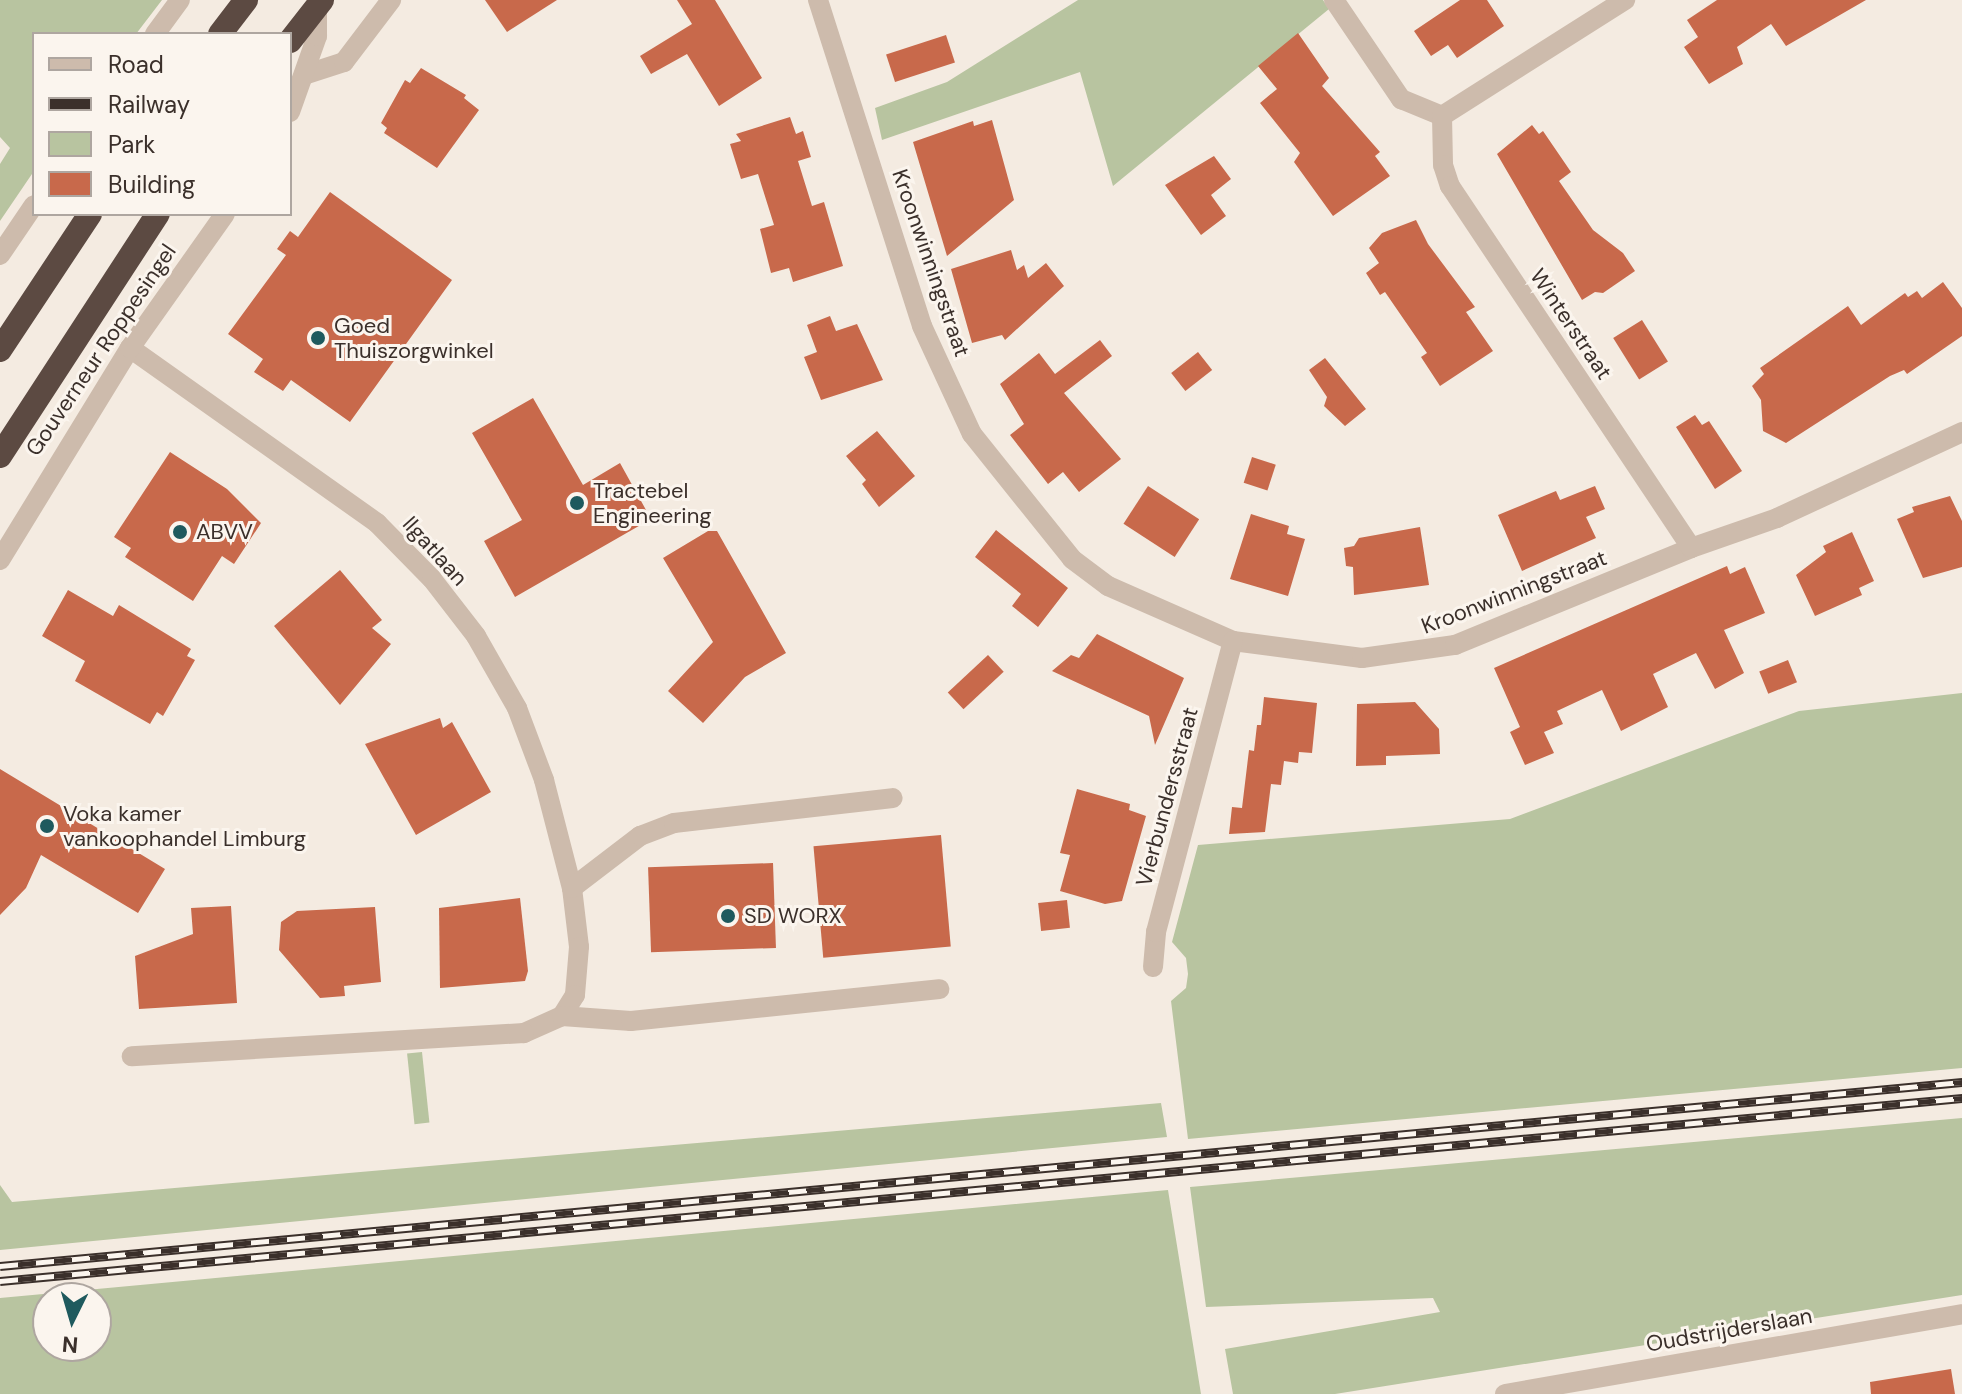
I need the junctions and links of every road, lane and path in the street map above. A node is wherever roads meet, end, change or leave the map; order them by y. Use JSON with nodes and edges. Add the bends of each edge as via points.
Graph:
{"nodes":[{"id":1,"x":180,"y":0,"type":"edge"},
{"id":2,"x":246,"y":0,"type":"edge"},
{"id":3,"x":391,"y":0,"type":"edge"},
{"id":4,"x":818,"y":0,"type":"edge"},
{"id":5,"x":1334,"y":0,"type":"edge"},
{"id":6,"x":1625,"y":0,"type":"edge"},
{"id":7,"x":320,"y":4,"type":"edge"},
{"id":8,"x":156,"y":32,"type":"edge"},
{"id":9,"x":222,"y":32,"type":"edge"},
{"id":10,"x":292,"y":39,"type":"edge"},
{"id":11,"x":307,"y":74,"type":"junction"},
{"id":12,"x":292,"y":108,"type":"edge"},
{"id":13,"x":1442,"y":116,"type":"junction"},
{"id":14,"x":32,"y":208,"type":"edge"},
{"id":15,"x":89,"y":216,"type":"edge"},
{"id":16,"x":157,"y":216,"type":"edge"},
{"id":17,"x":224,"y":216,"type":"edge"},
{"id":18,"x":0,"y":255,"type":"edge"},
{"id":19,"x":130,"y":348,"type":"junction"},
{"id":20,"x":0,"y":350,"type":"edge"},
{"id":21,"x":1962,"y":432,"type":"edge"},
{"id":22,"x":0,"y":456,"type":"edge"},
{"id":23,"x":1691,"y":548,"type":"junction"},
{"id":24,"x":0,"y":560,"type":"edge"},
{"id":25,"x":1233,"y":641,"type":"junction"},
{"id":26,"x":893,"y":798,"type":"dead end"},
{"id":27,"x":572,"y":888,"type":"junction"},
{"id":28,"x":1153,"y":967,"type":"dead end"},
{"id":29,"x":939,"y":989,"type":"dead end"},
{"id":30,"x":562,"y":1016,"type":"junction"},
{"id":31,"x":132,"y":1056,"type":"dead end"},
{"id":32,"x":1962,"y":1314,"type":"edge"},
{"id":33,"x":1505,"y":1394,"type":"edge"}],
"edges":[{"from":1,"to":8,"type":"street"},
{"from":2,"to":9,"type":"highway"},
{"from":3,"to":11,"type":"street","via":[[344,62]]},
{"from":4,"to":25,"type":"street","name":"Kroonwinningstraat","via":[[922,326],[972,434],[1072,559],[1108,586]]},
{"from":5,"to":13,"type":"street","via":[[1401,99]]},
{"from":6,"to":13,"type":"street"},
{"from":7,"to":10,"type":"highway"},
{"from":7,"to":11,"type":"street"},
{"from":11,"to":12,"type":"street"},
{"from":13,"to":23,"type":"street","name":"Winterstraat","via":[[1443,165],[1450,186]]},
{"from":14,"to":18,"type":"street"},
{"from":15,"to":20,"type":"highway"},
{"from":16,"to":22,"type":"highway","name":"Gouverneur Roppesingel"},
{"from":17,"to":19,"type":"street","name":"Gouverneur Roppesingel"},
{"from":19,"to":24,"type":"street","name":"Gouverneur Roppesingel"},
{"from":19,"to":27,"type":"street","name":"Ilgatlaan","via":[[377,523],[432,579],[476,636],[517,708],[544,780]]},
{"from":21,"to":23,"type":"street","name":"Kroonwinningstraat","via":[[1777,518]]},
{"from":23,"to":25,"type":"street","name":"Kroonwinningstraat","via":[[1455,645],[1415,654],[1316,655]]},
{"from":25,"to":28,"type":"street","name":"Vierbundersstraat","via":[[1156,932]]},
{"from":26,"to":27,"type":"street","via":[[674,823],[640,836]]},
{"from":27,"to":30,"type":"street","name":"Ilgatlaan","via":[[579,947],[575,995]]},
{"from":29,"to":30,"type":"street","via":[[631,1021]]},
{"from":30,"to":31,"type":"street","via":[[524,1033]]},
{"from":32,"to":33,"type":"street","name":"Oudstrijderslaan"}]}
